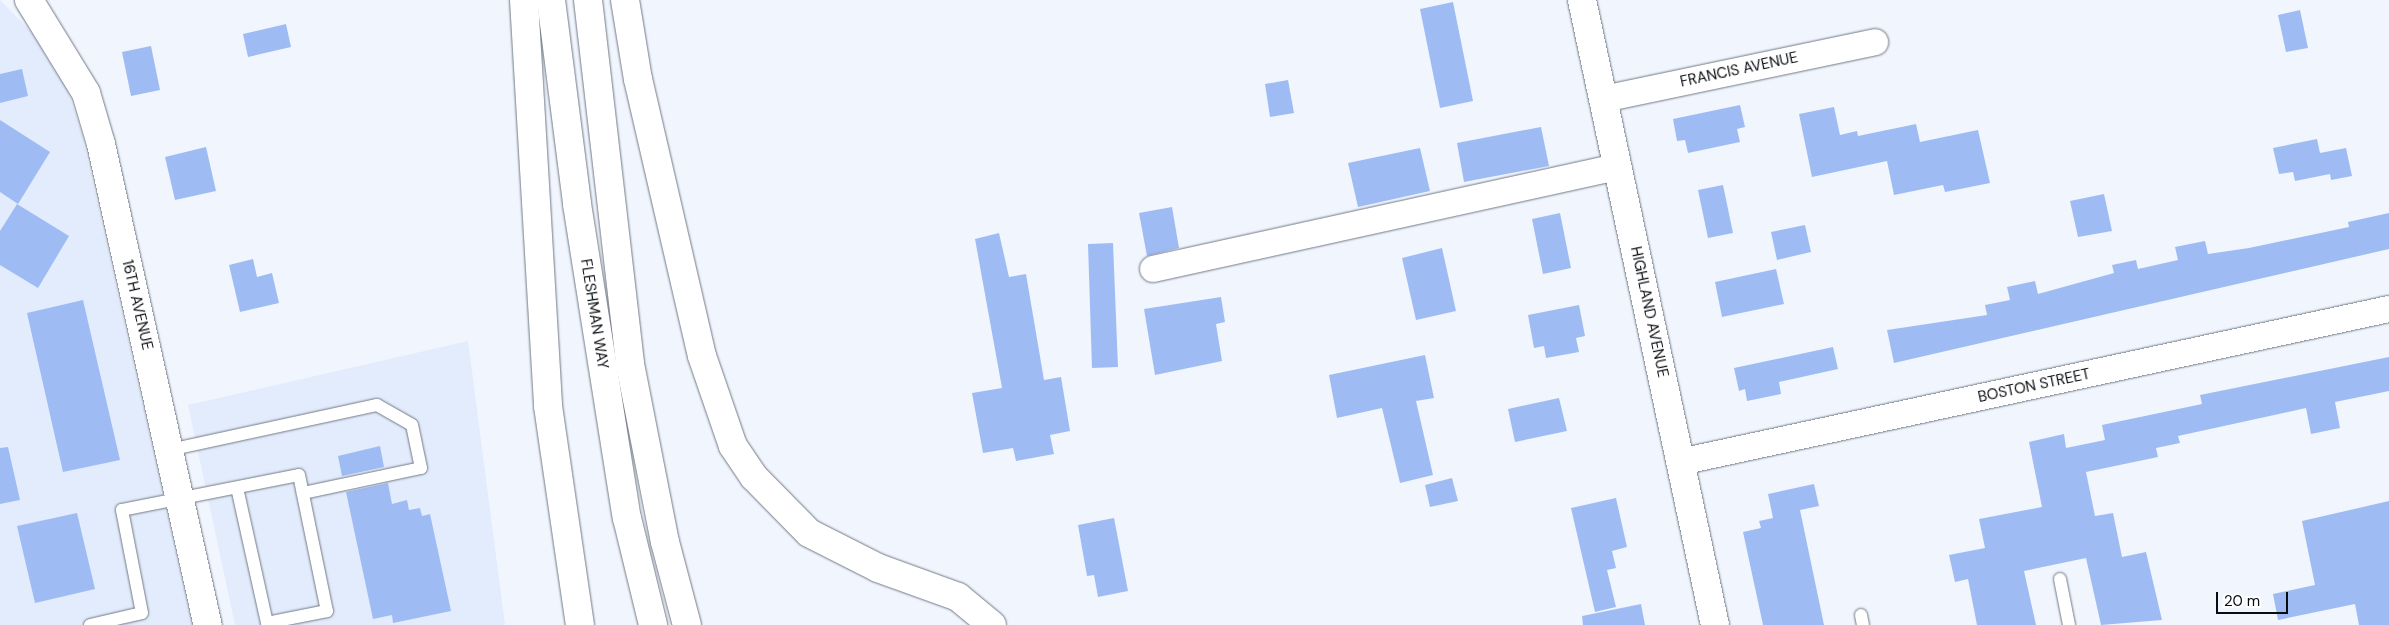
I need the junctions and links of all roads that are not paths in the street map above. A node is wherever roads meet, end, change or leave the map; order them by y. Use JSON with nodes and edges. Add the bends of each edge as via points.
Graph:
{"nodes":[{"id":1,"x":29,"y":0,"type":"edge"},
{"id":2,"x":524,"y":0,"type":"edge"},
{"id":3,"x":551,"y":0,"type":"edge"},
{"id":4,"x":588,"y":0,"type":"edge"},
{"id":5,"x":625,"y":0,"type":"edge"},
{"id":6,"x":1582,"y":0,"type":"edge"},
{"id":7,"x":1875,"y":42,"type":"dead end"},
{"id":8,"x":1603,"y":99,"type":"junction"},
{"id":9,"x":1618,"y":167,"type":"junction"},
{"id":10,"x":1153,"y":268,"type":"dead end"},
{"id":11,"x":2389,"y":310,"type":"edge"},
{"id":12,"x":169,"y":450,"type":"junction"},
{"id":13,"x":1680,"y":462,"type":"junction"},
{"id":14,"x":237,"y":488,"type":"junction"},
{"id":15,"x":303,"y":493,"type":"junction"},
{"id":16,"x":181,"y":501,"type":"junction"},
{"id":17,"x":570,"y":554,"type":"junction"},
{"id":18,"x":2060,"y":580,"type":"dead end"},
{"id":19,"x":289,"y":622,"type":"edge"},
{"id":20,"x":90,"y":625,"type":"edge"},
{"id":21,"x":208,"y":625,"type":"edge"},
{"id":22,"x":572,"y":625,"type":"edge"},
{"id":23,"x":580,"y":625,"type":"edge"},
{"id":24,"x":653,"y":625,"type":"edge"},
{"id":25,"x":687,"y":625,"type":"edge"},
{"id":26,"x":992,"y":625,"type":"edge"},
{"id":27,"x":1715,"y":625,"type":"edge"},
{"id":28,"x":2069,"y":625,"type":"edge"}],
"edges":[{"from":1,"to":12,"type":"main road","name":"16TH AVENUE","via":[[86,93]]},
{"from":2,"to":17,"type":"main road","via":[[548,406]]},
{"from":3,"to":24,"type":"main road","name":"FLESHMAN WAY","via":[[577,204],[621,481]]},
{"from":4,"to":25,"type":"main road","name":"FLESHMAN WAY","via":[[630,364],[665,542]]},
{"from":5,"to":26,"type":"main road","via":[[638,80],[702,356],[733,446],[754,477],[809,533],[878,568],[958,597]]},
{"from":6,"to":8,"type":"main road","name":"HIGHLAND AVENUE"},
{"from":7,"to":8,"type":"street","name":"FRANCIS AVENUE"},
{"from":8,"to":9,"type":"main road","name":"HIGHLAND AVENUE"},
{"from":9,"to":10,"type":"street"},
{"from":9,"to":13,"type":"main road","name":"HIGHLAND AVENUE"},
{"from":11,"to":13,"type":"street","name":"BOSTON STREET"},
{"from":12,"to":15,"type":"lane","via":[[377,405],[412,426],[421,468]]},
{"from":12,"to":16,"type":"main road","name":"16TH AVENUE"},
{"from":13,"to":27,"type":"main road","name":"HIGHLAND AVENUE"},
{"from":14,"to":15,"type":"lane","via":[[299,475]]},
{"from":14,"to":16,"type":"lane"},
{"from":14,"to":19,"type":"lane","via":[[267,623]]},
{"from":15,"to":19,"type":"lane","via":[[327,611]]},
{"from":16,"to":20,"type":"lane","via":[[122,510],[142,614]]},
{"from":16,"to":21,"type":"main road","name":"16TH AVENUE"},
{"from":17,"to":22,"type":"main road"},
{"from":17,"to":23,"type":"main road"},
{"from":18,"to":28,"type":"lane"}]}
